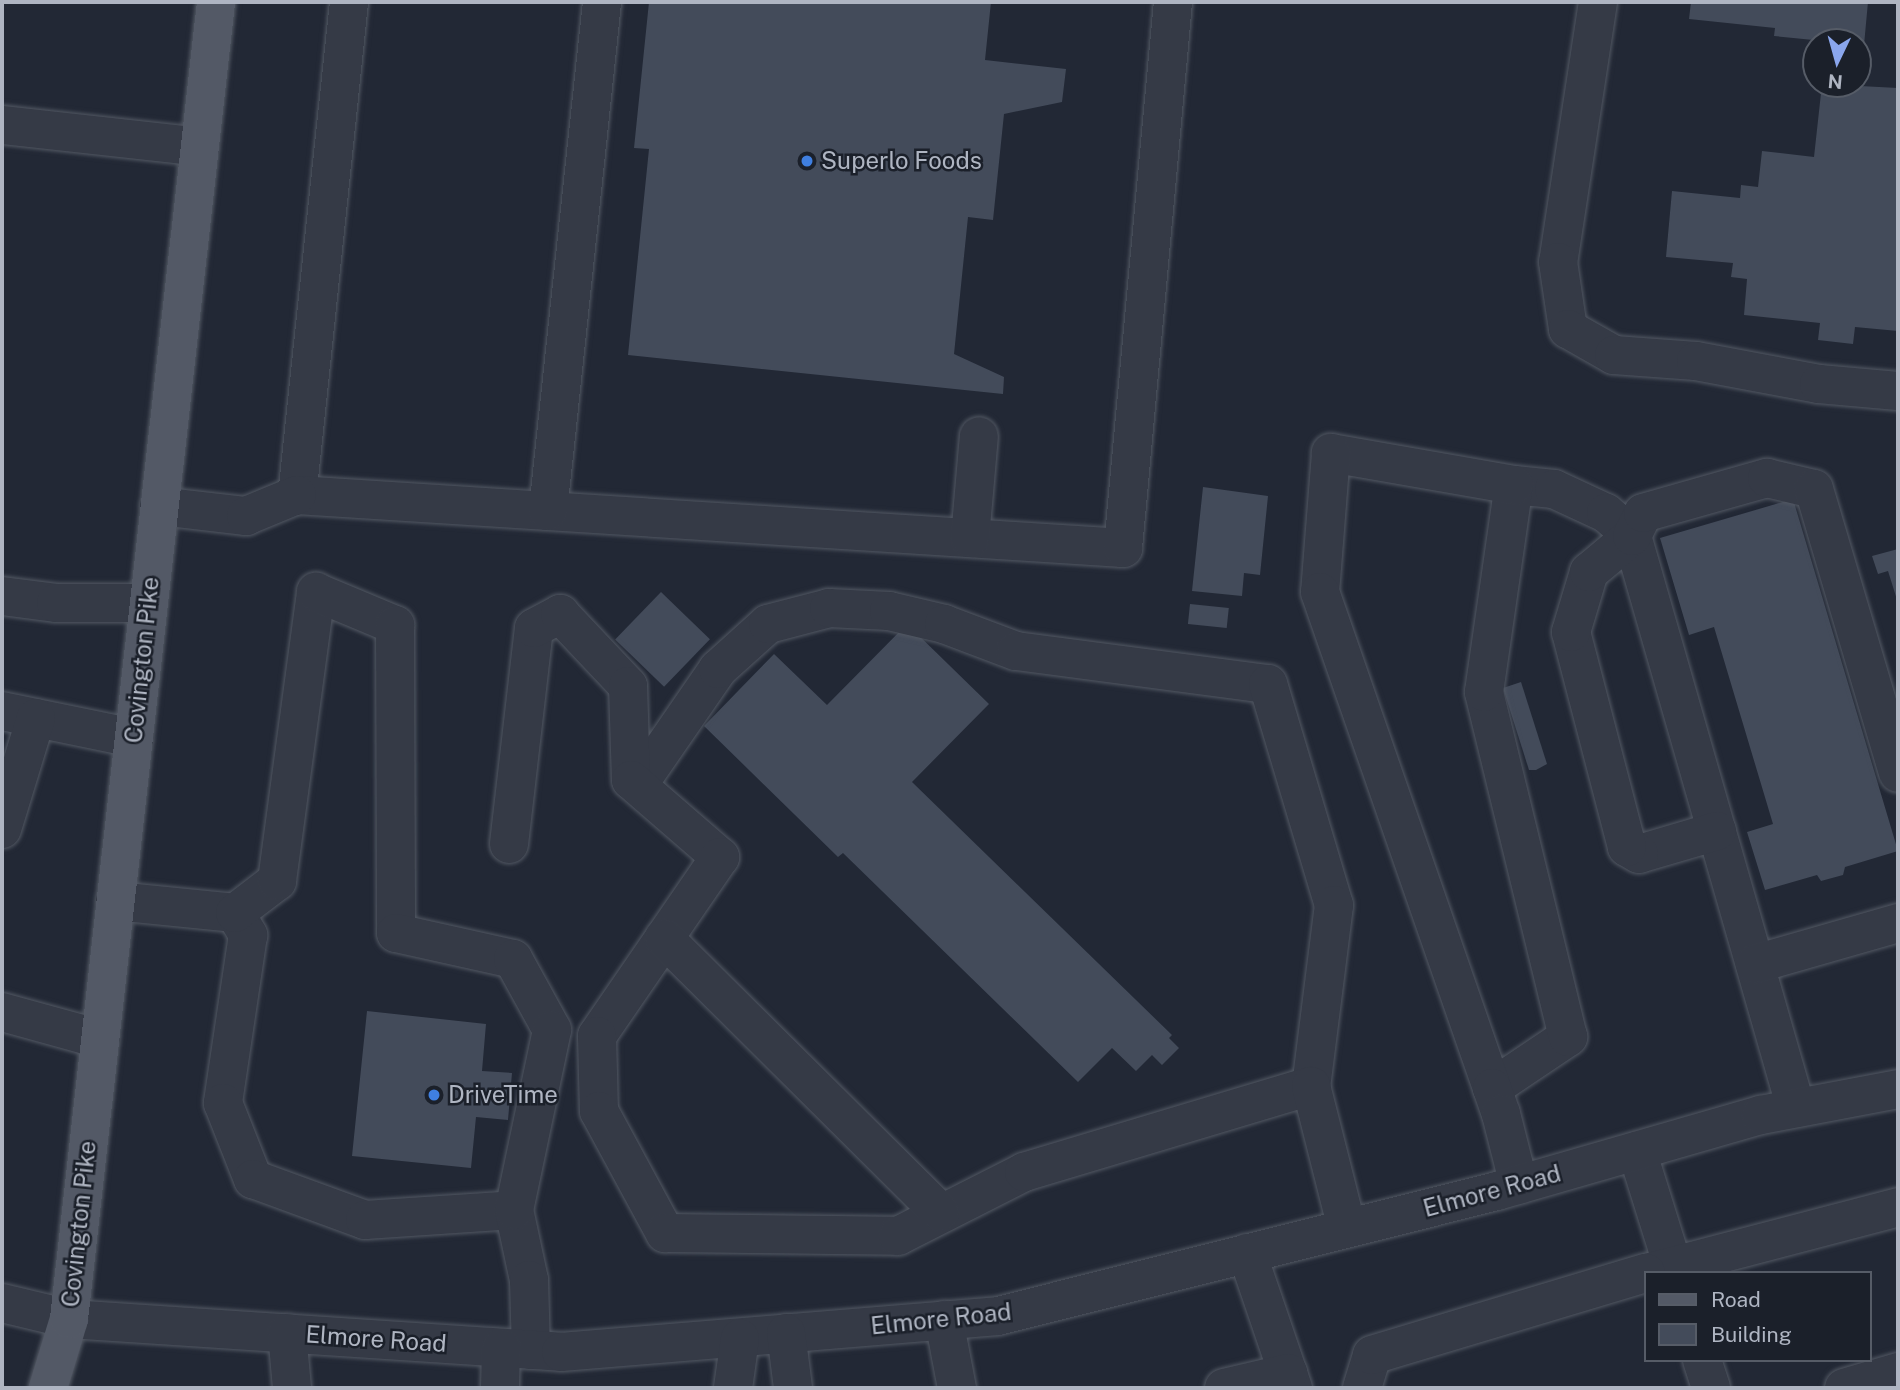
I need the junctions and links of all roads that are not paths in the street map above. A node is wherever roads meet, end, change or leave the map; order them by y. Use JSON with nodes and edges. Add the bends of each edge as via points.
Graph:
{"nodes":[{"id":1,"x":216,"y":2,"type":"edge"},
{"id":2,"x":349,"y":2,"type":"edge"},
{"id":3,"x":602,"y":2,"type":"edge"},
{"id":4,"x":1173,"y":2,"type":"edge"},
{"id":5,"x":1598,"y":2,"type":"edge"},
{"id":6,"x":2,"y":125,"type":"edge"},
{"id":7,"x":200,"y":147,"type":"junction"},
{"id":8,"x":1898,"y":391,"type":"edge"},
{"id":9,"x":979,"y":436,"type":"dead end"},
{"id":10,"x":1514,"y":485,"type":"junction"},
{"id":11,"x":297,"y":495,"type":"junction"},
{"id":12,"x":159,"y":506,"type":"junction"},
{"id":13,"x":548,"y":511,"type":"junction"},
{"id":14,"x":1632,"y":536,"type":"junction"},
{"id":15,"x":970,"y":538,"type":"junction"},
{"id":16,"x":2,"y":596,"type":"edge"},
{"id":17,"x":146,"y":603,"type":"junction"},
{"id":18,"x":19,"y":714,"type":"edge"},
{"id":19,"x":134,"y":738,"type":"junction"},
{"id":20,"x":1898,"y":773,"type":"edge"},
{"id":21,"x":638,"y":785,"type":"junction"},
{"id":22,"x":2,"y":829,"type":"edge"},
{"id":23,"x":1717,"y":831,"type":"junction"},
{"id":24,"x":509,"y":844,"type":"dead end"},
{"id":25,"x":116,"y":901,"type":"junction"},
{"id":26,"x":235,"y":913,"type":"junction"},
{"id":27,"x":1898,"y":923,"type":"edge"},
{"id":28,"x":664,"y":938,"type":"junction"},
{"id":29,"x":1755,"y":964,"type":"junction"},
{"id":30,"x":2,"y":1012,"type":"edge"},
{"id":31,"x":100,"y":1039,"type":"junction"},
{"id":32,"x":1311,"y":1086,"type":"junction"},
{"id":33,"x":1492,"y":1088,"type":"junction"},
{"id":34,"x":1898,"y":1089,"type":"edge"},
{"id":35,"x":1796,"y":1108,"type":"junction"},
{"id":36,"x":1637,"y":1151,"type":"junction"},
{"id":37,"x":1519,"y":1185,"type":"junction"},
{"id":38,"x":1898,"y":1207,"type":"edge"},
{"id":39,"x":514,"y":1210,"type":"junction"},
{"id":40,"x":940,"y":1212,"type":"junction"},
{"id":41,"x":1347,"y":1228,"type":"junction"},
{"id":42,"x":1247,"y":1253,"type":"junction"},
{"id":43,"x":1660,"y":1271,"type":"edge"},
{"id":44,"x":1644,"y":1276,"type":"edge"},
{"id":45,"x":2,"y":1303,"type":"edge"},
{"id":46,"x":69,"y":1319,"type":"junction"},
{"id":47,"x":944,"y":1320,"type":"junction"},
{"id":48,"x":287,"y":1333,"type":"junction"},
{"id":49,"x":786,"y":1333,"type":"junction"},
{"id":50,"x":740,"y":1338,"type":"junction"},
{"id":51,"x":516,"y":1349,"type":"junction"},
{"id":52,"x":1703,"y":1362,"type":"edge"},
{"id":53,"x":1898,"y":1371,"type":"edge"},
{"id":54,"x":1291,"y":1381,"type":"edge"},
{"id":55,"x":48,"y":1388,"type":"edge"},
{"id":56,"x":75,"y":1388,"type":"edge"},
{"id":57,"x":292,"y":1388,"type":"edge"},
{"id":58,"x":500,"y":1388,"type":"edge"},
{"id":59,"x":733,"y":1388,"type":"edge"},
{"id":60,"x":793,"y":1388,"type":"edge"},
{"id":61,"x":957,"y":1388,"type":"edge"},
{"id":62,"x":1224,"y":1388,"type":"edge"},
{"id":63,"x":1362,"y":1388,"type":"edge"},
{"id":64,"x":1711,"y":1388,"type":"edge"},
{"id":65,"x":1844,"y":1388,"type":"edge"}],
"edges":[{"from":1,"to":7,"type":"main road","name":"Covington Pike"},
{"from":2,"to":11,"type":"street"},
{"from":3,"to":13,"type":"street"},
{"from":4,"to":15,"type":"street","via":[[1123,548]]},
{"from":5,"to":8,"type":"street","via":[[1558,262],[1568,329],[1614,355],[1696,361],[1819,384]]},
{"from":6,"to":7,"type":"street"},
{"from":7,"to":12,"type":"main road","name":"Covington Pike"},
{"from":9,"to":15,"type":"street"},
{"from":10,"to":14,"type":"street","via":[[1554,489],[1606,513]]},
{"from":10,"to":33,"type":"street","via":[[1484,692],[1568,1037]]},
{"from":10,"to":33,"type":"street","via":[[1331,453],[1320,592]]},
{"from":11,"to":12,"type":"street","via":[[246,516]]},
{"from":11,"to":13,"type":"street"},
{"from":12,"to":17,"type":"main road","name":"Covington Pike"},
{"from":13,"to":15,"type":"street"},
{"from":14,"to":20,"type":"street","via":[[1643,513],[1767,478],[1814,489]]},
{"from":14,"to":23,"type":"street"},
{"from":14,"to":23,"type":"street","via":[[1589,572],[1571,632],[1627,847],[1639,854]]},
{"from":16,"to":17,"type":"street","via":[[56,603]]},
{"from":17,"to":19,"type":"main road","name":"Covington Pike"},
{"from":18,"to":19,"type":"street"},
{"from":18,"to":22,"type":"street"},
{"from":19,"to":25,"type":"main road","name":"Covington Pike"},
{"from":21,"to":24,"type":"street","via":[[631,780],[628,686],[560,614],[534,628]]},
{"from":21,"to":28,"type":"street","via":[[720,857]]},
{"from":21,"to":32,"type":"street","via":[[718,669],[768,624],[829,608],[889,611],[944,624],[1016,651],[1268,684],[1334,905]]},
{"from":23,"to":29,"type":"street"},
{"from":25,"to":26,"type":"street"},
{"from":25,"to":31,"type":"main road","name":"Covington Pike"},
{"from":26,"to":39,"type":"street","via":[[248,935],[223,1103],[253,1180],[365,1220]]},
{"from":26,"to":39,"type":"street","via":[[277,881],[316,592],[395,625],[396,933],[513,958],[552,1030]]},
{"from":27,"to":29,"type":"street"},
{"from":28,"to":40,"type":"street"},
{"from":28,"to":40,"type":"street","via":[[597,1036],[599,1111],[665,1233],[898,1236]]},
{"from":29,"to":35,"type":"street"},
{"from":30,"to":31,"type":"street"},
{"from":31,"to":46,"type":"main road","name":"Covington Pike"},
{"from":32,"to":40,"type":"street","via":[[1024,1172]]},
{"from":32,"to":41,"type":"street"},
{"from":33,"to":37,"type":"street"},
{"from":34,"to":35,"type":"street","name":"Elmore Road"},
{"from":35,"to":36,"type":"street","name":"Elmore Road"},
{"from":36,"to":37,"type":"street","name":"Elmore Road"},
{"from":36,"to":43,"type":"street"},
{"from":37,"to":41,"type":"street","name":"Elmore Road"},
{"from":38,"to":43,"type":"street"},
{"from":39,"to":51,"type":"street","via":[[529,1280]]},
{"from":41,"to":42,"type":"street","name":"Elmore Road"},
{"from":42,"to":47,"type":"street","name":"Elmore Road","via":[[998,1316]]},
{"from":42,"to":54,"type":"street"},
{"from":44,"to":63,"type":"street","via":[[1371,1355]]},
{"from":45,"to":46,"type":"street","name":"Elmore Road"},
{"from":46,"to":48,"type":"street","name":"Elmore Road"},
{"from":46,"to":55,"type":"main road","name":"Covington Pike"},
{"from":46,"to":56,"type":"main road","name":"Covington Pike"},
{"from":47,"to":49,"type":"street","name":"Elmore Road"},
{"from":47,"to":61,"type":"street"},
{"from":48,"to":51,"type":"street","name":"Elmore Road"},
{"from":48,"to":57,"type":"street"},
{"from":49,"to":50,"type":"street","name":"Elmore Road"},
{"from":49,"to":60,"type":"street"},
{"from":50,"to":51,"type":"street","name":"Elmore Road","via":[[561,1352]]},
{"from":50,"to":59,"type":"street"},
{"from":51,"to":58,"type":"street"},
{"from":52,"to":64,"type":"street"},
{"from":53,"to":65,"type":"street"},
{"from":54,"to":62,"type":"street"}]}
